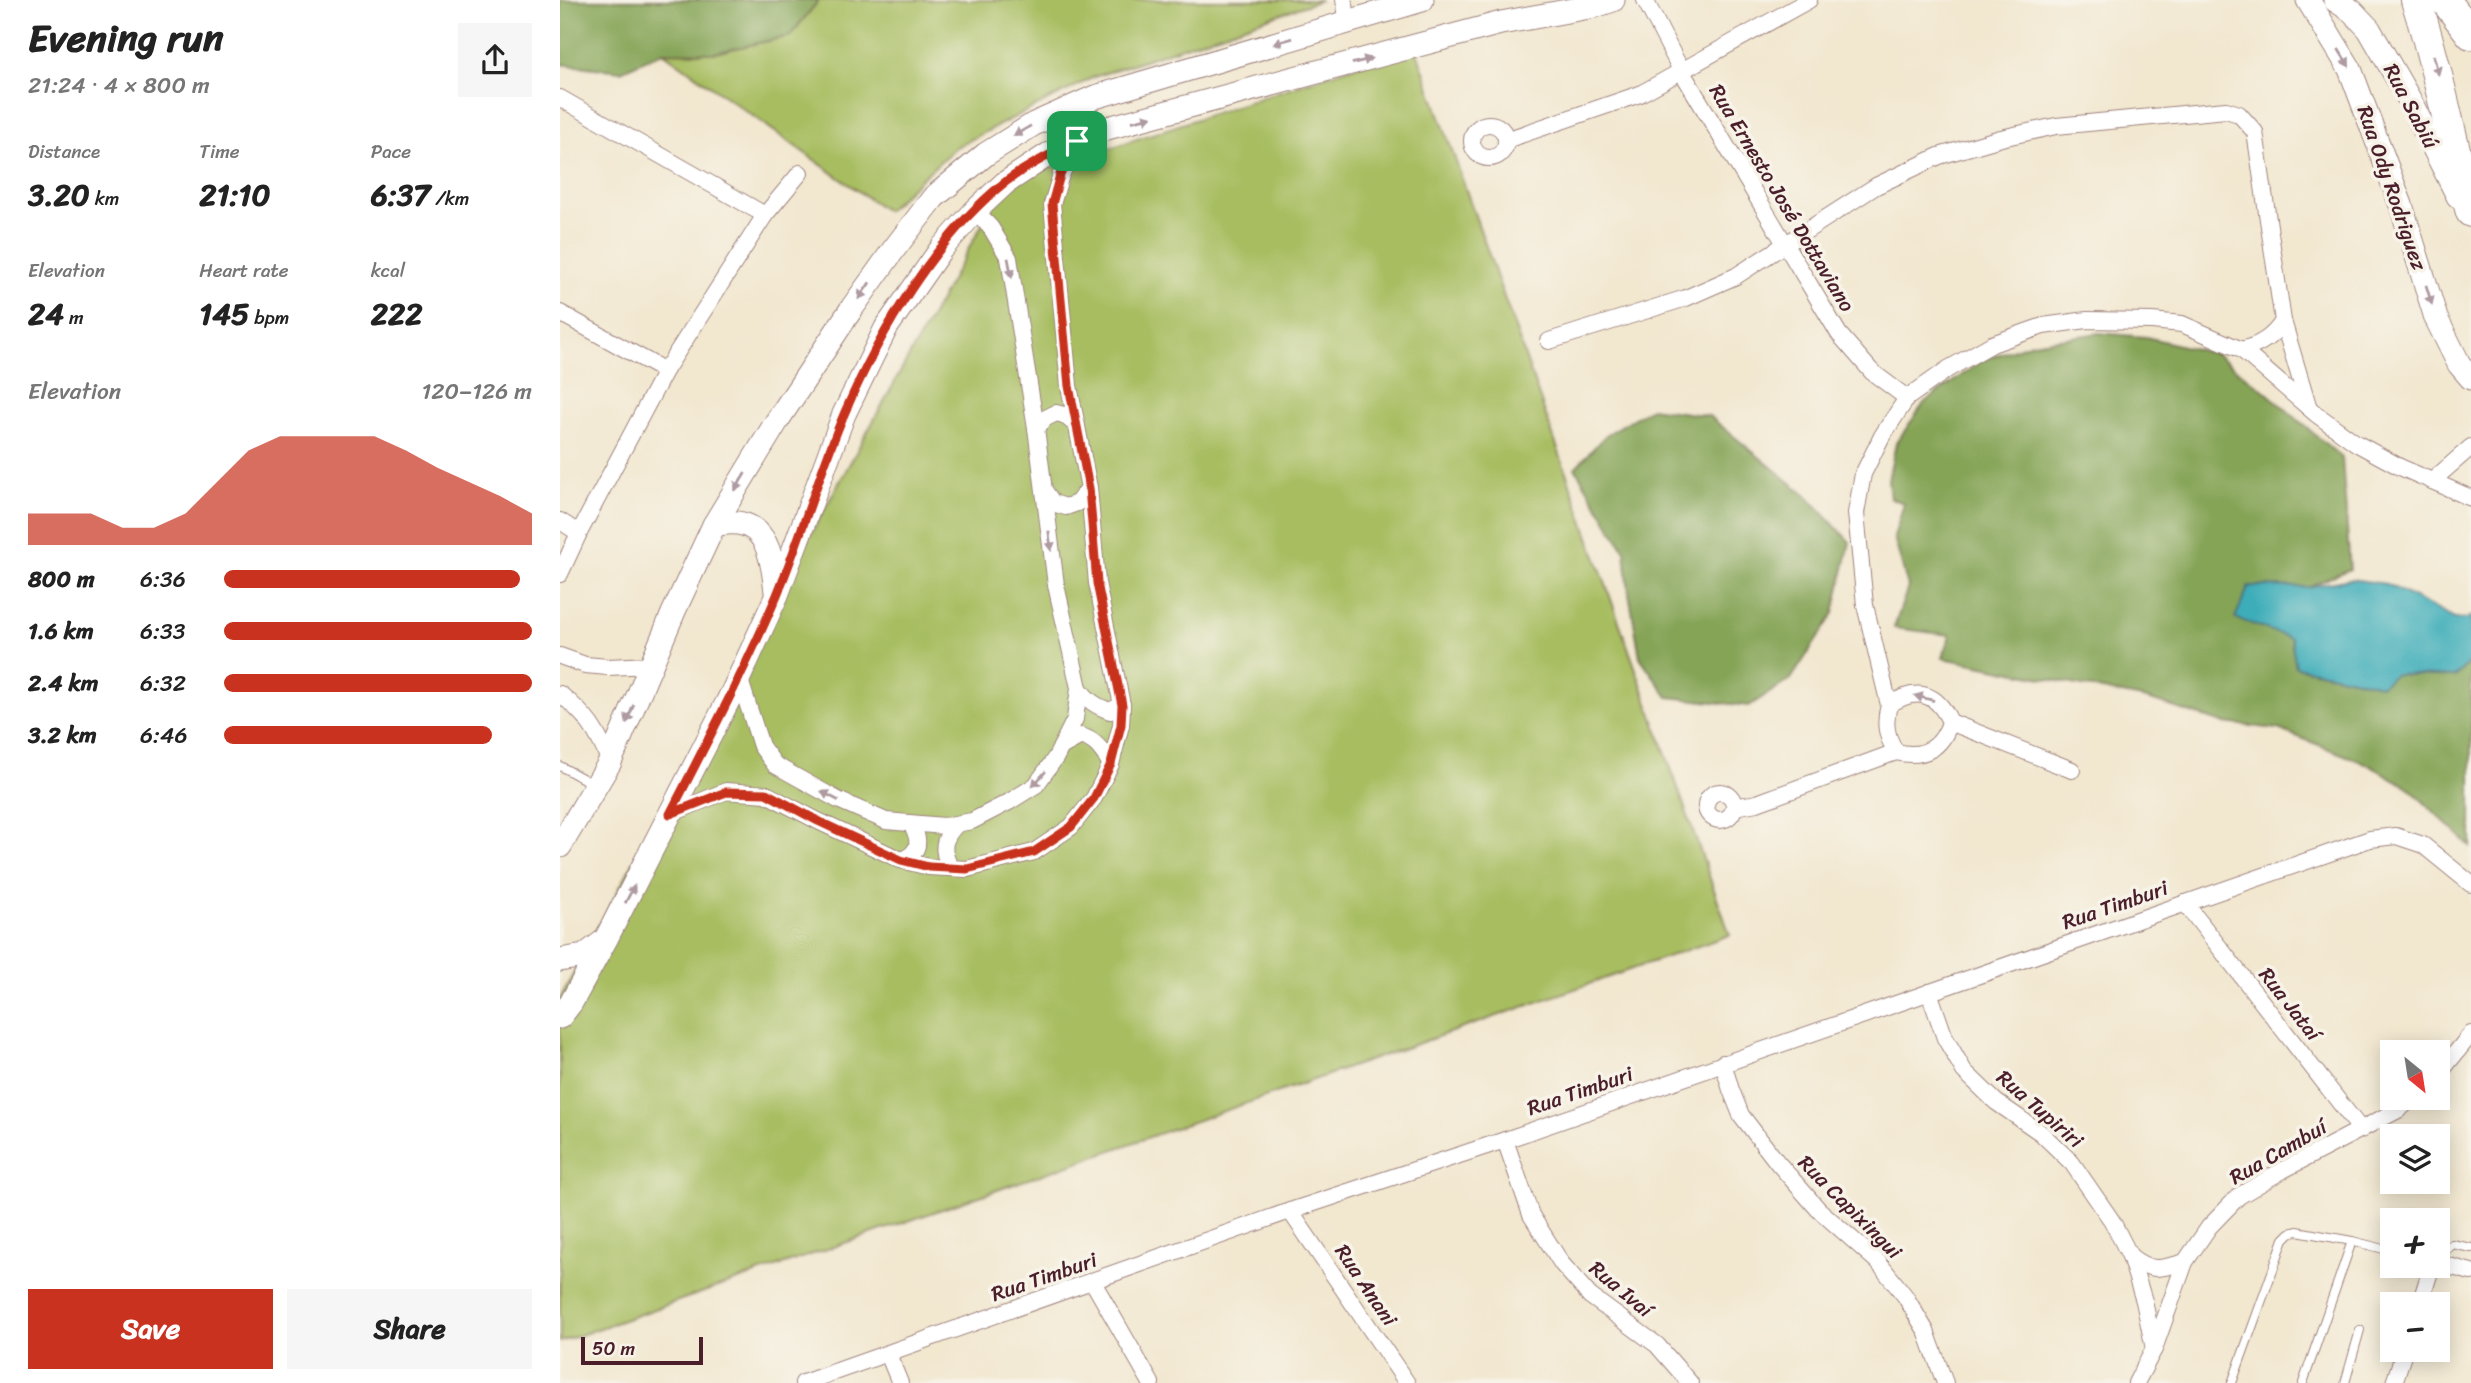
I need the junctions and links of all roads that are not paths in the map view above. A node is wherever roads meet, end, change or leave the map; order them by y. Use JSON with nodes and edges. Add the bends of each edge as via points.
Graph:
{"nodes":[{"id":1,"x":1422,"y":0,"type":"edge"},
{"id":2,"x":1613,"y":0,"type":"edge"},
{"id":3,"x":1645,"y":0,"type":"edge"},
{"id":4,"x":1809,"y":0,"type":"edge"},
{"id":5,"x":2308,"y":0,"type":"edge"},
{"id":6,"x":2335,"y":0,"type":"edge"},
{"id":7,"x":2416,"y":0,"type":"edge"},
{"id":8,"x":2445,"y":0,"type":"edge"},
{"id":9,"x":1381,"y":6,"type":"edge"},
{"id":10,"x":1346,"y":11,"type":"edge"},
{"id":11,"x":2471,"y":34,"type":"edge"},
{"id":12,"x":1682,"y":72,"type":"junction"},
{"id":13,"x":560,"y":98,"type":"edge"},
{"id":14,"x":1506,"y":140,"type":"dead end"},
{"id":15,"x":1077,"y":141,"type":"junction"},
{"id":16,"x":800,"y":173,"type":"dead end"},
{"id":17,"x":975,"y":211,"type":"junction"},
{"id":18,"x":2471,"y":212,"type":"edge"},
{"id":19,"x":765,"y":215,"type":"junction"},
{"id":20,"x":2471,"y":221,"type":"edge"},
{"id":21,"x":1784,"y":246,"type":"junction"},
{"id":22,"x":560,"y":313,"type":"edge"},
{"id":23,"x":2283,"y":321,"type":"junction"},
{"id":24,"x":1549,"y":341,"type":"dead end"},
{"id":25,"x":2242,"y":350,"type":"junction"},
{"id":26,"x":665,"y":371,"type":"junction"},
{"id":27,"x":2471,"y":378,"type":"edge"},
{"id":28,"x":1908,"y":398,"type":"junction"},
{"id":29,"x":2308,"y":405,"type":"junction"},
{"id":30,"x":1077,"y":426,"type":"junction"},
{"id":31,"x":1036,"y":428,"type":"junction"},
{"id":32,"x":2471,"y":447,"type":"edge"},
{"id":33,"x":2432,"y":481,"type":"junction"},
{"id":34,"x":1089,"y":488,"type":"junction"},
{"id":35,"x":1044,"y":490,"type":"junction"},
{"id":36,"x":2471,"y":498,"type":"edge"},
{"id":37,"x":560,"y":521,"type":"edge"},
{"id":38,"x":714,"y":525,"type":"junction"},
{"id":39,"x":579,"y":533,"type":"junction"},
{"id":40,"x":560,"y":573,"type":"edge"},
{"id":41,"x":777,"y":595,"type":"junction"},
{"id":42,"x":560,"y":656,"type":"edge"},
{"id":43,"x":650,"y":665,"type":"junction"},
{"id":44,"x":739,"y":677,"type":"junction"},
{"id":45,"x":1079,"y":688,"type":"junction"},
{"id":46,"x":560,"y":694,"type":"edge"},
{"id":47,"x":1122,"y":705,"type":"junction"},
{"id":48,"x":1889,"y":705,"type":"junction"},
{"id":49,"x":1950,"y":722,"type":"junction"},
{"id":50,"x":1061,"y":747,"type":"junction"},
{"id":51,"x":1896,"y":752,"type":"junction"},
{"id":52,"x":610,"y":762,"type":"junction"},
{"id":53,"x":1111,"y":764,"type":"junction"},
{"id":54,"x":560,"y":766,"type":"edge"},
{"id":55,"x":2072,"y":770,"type":"dead end"},
{"id":56,"x":596,"y":785,"type":"junction"},
{"id":57,"x":1734,"y":807,"type":"dead end"},
{"id":58,"x":670,"y":814,"type":"junction"},
{"id":59,"x":910,"y":823,"type":"junction"},
{"id":60,"x":957,"y":824,"type":"junction"},
{"id":61,"x":563,"y":836,"type":"edge"},
{"id":62,"x":901,"y":860,"type":"junction"},
{"id":63,"x":951,"y":868,"type":"junction"},
{"id":64,"x":2471,"y":884,"type":"edge"},
{"id":65,"x":2185,"y":903,"type":"junction"},
{"id":66,"x":606,"y":939,"type":"junction"},
{"id":67,"x":560,"y":960,"type":"edge"},
{"id":68,"x":1929,"y":992,"type":"junction"},
{"id":69,"x":560,"y":1017,"type":"edge"},
{"id":70,"x":2471,"y":1034,"type":"edge"},
{"id":71,"x":2450,"y":1059,"type":"edge"},
{"id":72,"x":1723,"y":1062,"type":"junction"},
{"id":73,"x":2398,"y":1110,"type":"edge"},
{"id":74,"x":2361,"y":1130,"type":"junction"},
{"id":75,"x":1504,"y":1140,"type":"junction"},
{"id":76,"x":1290,"y":1211,"type":"junction"},
{"id":77,"x":2352,"y":1241,"type":"junction"},
{"id":78,"x":2450,"y":1246,"type":"edge"},
{"id":79,"x":2380,"y":1248,"type":"edge"},
{"id":80,"x":2471,"y":1248,"type":"edge"},
{"id":81,"x":2130,"y":1256,"type":"junction"},
{"id":82,"x":2185,"y":1262,"type":"junction"},
{"id":83,"x":2450,"y":1266,"type":"edge"},
{"id":84,"x":2471,"y":1272,"type":"edge"},
{"id":85,"x":1093,"y":1282,"type":"junction"},
{"id":86,"x":2360,"y":1330,"type":"dead end"},
{"id":87,"x":2154,"y":1349,"type":"junction"},
{"id":88,"x":888,"y":1354,"type":"junction"},
{"id":89,"x":2401,"y":1362,"type":"edge"},
{"id":90,"x":803,"y":1383,"type":"edge"},
{"id":91,"x":900,"y":1383,"type":"edge"},
{"id":92,"x":1150,"y":1383,"type":"edge"},
{"id":93,"x":1407,"y":1383,"type":"edge"},
{"id":94,"x":1690,"y":1383,"type":"edge"},
{"id":95,"x":1945,"y":1383,"type":"edge"},
{"id":96,"x":2136,"y":1383,"type":"edge"},
{"id":97,"x":2232,"y":1383,"type":"edge"},
{"id":98,"x":2303,"y":1383,"type":"edge"},
{"id":99,"x":2345,"y":1383,"type":"edge"},
{"id":100,"x":2394,"y":1383,"type":"edge"}],
"edges":[{"from":1,"to":9,"type":"main road"},
{"from":15,"to":2,"type":"main road","one_way":true,"via":[[1100,130],[1501,23]]},
{"from":3,"to":12,"type":"street","name":"Rua Ernesto José Dottaviano"},
{"from":4,"to":12,"type":"street"},
{"from":5,"to":27,"type":"main road","name":"Rua Ody Rodriguez","one_way":true,"via":[[2350,69],[2401,205],[2436,318]]},
{"from":6,"to":20,"type":"main road","name":"Rua Sabiú","via":[[2369,29]]},
{"from":7,"to":18,"type":"highway","one_way":true},
{"from":8,"to":11,"type":"highway"},
{"from":9,"to":10,"type":"main road"},
{"from":10,"to":38,"type":"main road","one_way":true,"via":[[1095,97],[1034,124],[986,154],[934,197],[894,248],[777,421]]},
{"from":12,"to":14,"type":"street","via":[[1640,94]]},
{"from":12,"to":21,"type":"street","name":"Rua Ernesto José Dottaviano"},
{"from":13,"to":19,"type":"street"},
{"from":15,"to":17,"type":"main road","via":[[1004,183]]},
{"from":15,"to":30,"type":"street","via":[[1052,204]]},
{"from":16,"to":19,"type":"street"},
{"from":17,"to":31,"type":"street","one_way":true,"via":[[1009,258]]},
{"from":17,"to":41,"type":"main road","via":[[922,276],[865,368]]},
{"from":19,"to":26,"type":"street"},
{"from":21,"to":23,"type":"street","via":[[1876,186],[1938,156],[2056,126],[2226,110],[2239,114],[2255,132]]},
{"from":21,"to":24,"type":"street","via":[[1736,276],[1686,298]]},
{"from":21,"to":28,"type":"street","name":"Rua Ernesto José Dottaviano","via":[[1839,334],[1872,372]]},
{"from":22,"to":26,"type":"street"},
{"from":23,"to":25,"type":"street","via":[[2266,340]]},
{"from":23,"to":29,"type":"street"},
{"from":25,"to":28,"type":"street","via":[[2182,324],[2087,320],[2043,327],[1992,344]]},
{"from":25,"to":29,"type":"street"},
{"from":26,"to":39,"type":"street"},
{"from":28,"to":48,"type":"street","via":[[1863,474],[1856,513],[1864,605]]},
{"from":29,"to":33,"type":"street","via":[[2356,443]]},
{"from":30,"to":31,"type":"street","via":[[1056,413]]},
{"from":30,"to":34,"type":"street"},
{"from":31,"to":35,"type":"street"},
{"from":32,"to":33,"type":"street"},
{"from":33,"to":36,"type":"street"},
{"from":34,"to":35,"type":"street","via":[[1066,508],[1053,503]]},
{"from":34,"to":47,"type":"street","via":[[1097,583]]},
{"from":35,"to":45,"type":"street","one_way":true,"via":[[1056,584]]},
{"from":37,"to":39,"type":"street"},
{"from":38,"to":41,"type":"main road","via":[[744,523],[757,530],[774,563]]},
{"from":38,"to":43,"type":"main road"},
{"from":39,"to":40,"type":"street"},
{"from":41,"to":44,"type":"main road"},
{"from":42,"to":43,"type":"street","via":[[585,665]]},
{"from":43,"to":52,"type":"main road","one_way":true},
{"from":44,"to":58,"type":"main road"},
{"from":59,"to":44,"type":"street","one_way":true,"via":[[886,821],[775,765],[761,746]]},
{"from":45,"to":47,"type":"street","via":[[1096,706],[1110,711]]},
{"from":45,"to":50,"type":"street","via":[[1074,719]]},
{"from":46,"to":52,"type":"street","via":[[592,725]]},
{"from":47,"to":53,"type":"street"},
{"from":49,"to":48,"type":"street","one_way":true,"via":[[1944,708],[1932,698],[1902,696]]},
{"from":48,"to":51,"type":"street","via":[[1886,730]]},
{"from":49,"to":51,"type":"street","via":[[1937,746],[1924,753]]},
{"from":49,"to":55,"type":"street"},
{"from":50,"to":53,"type":"street","via":[[1081,736],[1091,739]]},
{"from":50,"to":60,"type":"street","one_way":true,"via":[[1036,785],[972,821]]},
{"from":51,"to":57,"type":"street","via":[[1757,803]]},
{"from":52,"to":56,"type":"main road"},
{"from":53,"to":63,"type":"street","via":[[1094,798],[1071,827],[1034,852],[967,869]]},
{"from":54,"to":56,"type":"lane"},
{"from":56,"to":61,"type":"main road"},
{"from":58,"to":62,"type":"street","via":[[726,792],[766,793]]},
{"from":66,"to":58,"type":"main road","one_way":true},
{"from":59,"to":60,"type":"street"},
{"from":59,"to":62,"type":"street","via":[[917,847],[911,857]]},
{"from":60,"to":63,"type":"street","via":[[944,840]]},
{"from":62,"to":63,"type":"street"},
{"from":64,"to":65,"type":"street","name":"Rua Timburi","via":[[2423,845],[2396,836],[2370,839]]},
{"from":65,"to":68,"type":"street","name":"Rua Timburi"},
{"from":65,"to":74,"type":"street","name":"Rua Jataí"},
{"from":66,"to":67,"type":"main road","via":[[584,956]]},
{"from":66,"to":69,"type":"main road"},
{"from":68,"to":72,"type":"street","name":"Rua Timburi"},
{"from":68,"to":81,"type":"street","name":"Rua Tupiriri","via":[[1945,1038],[1964,1071],[2072,1163]]},
{"from":70,"to":71,"type":"street"},
{"from":72,"to":75,"type":"street","name":"Rua Timburi"},
{"from":72,"to":95,"type":"street","name":"Rua Capixingui","via":[[1741,1115],[1777,1162],[1818,1209],[1878,1262],[1905,1296],[1926,1331]]},
{"from":73,"to":74,"type":"street","name":"Rua Cambuí"},
{"from":74,"to":82,"type":"street","name":"Rua Cambuí","via":[[2239,1196],[2209,1227]]},
{"from":75,"to":76,"type":"street","name":"Rua Timburi"},
{"from":75,"to":94,"type":"street","name":"Rua Ivaí","via":[[1531,1215],[1562,1264],[1590,1296],[1657,1345]]},
{"from":76,"to":85,"type":"street","name":"Rua Timburi"},
{"from":76,"to":93,"type":"street","name":"Rua Anani"},
{"from":77,"to":79,"type":"lane"},
{"from":77,"to":97,"type":"lane","via":[[2297,1231],[2284,1239]]},
{"from":77,"to":98,"type":"lane"},
{"from":78,"to":80,"type":"lane"},
{"from":81,"to":82,"type":"street","via":[[2142,1266],[2161,1269]]},
{"from":81,"to":87,"type":"street","name":"Rua Tupiriri"},
{"from":82,"to":87,"type":"street","name":"Rua Cambuí"},
{"from":83,"to":84,"type":"street"},
{"from":85,"to":88,"type":"street","name":"Rua Timburi"},
{"from":85,"to":92,"type":"street"},
{"from":86,"to":99,"type":"lane"},
{"from":87,"to":96,"type":"street","name":"Rua Cambuí"},
{"from":88,"to":90,"type":"street","name":"Rua Timburi"},
{"from":88,"to":91,"type":"street"},
{"from":89,"to":100,"type":"street"}]}
